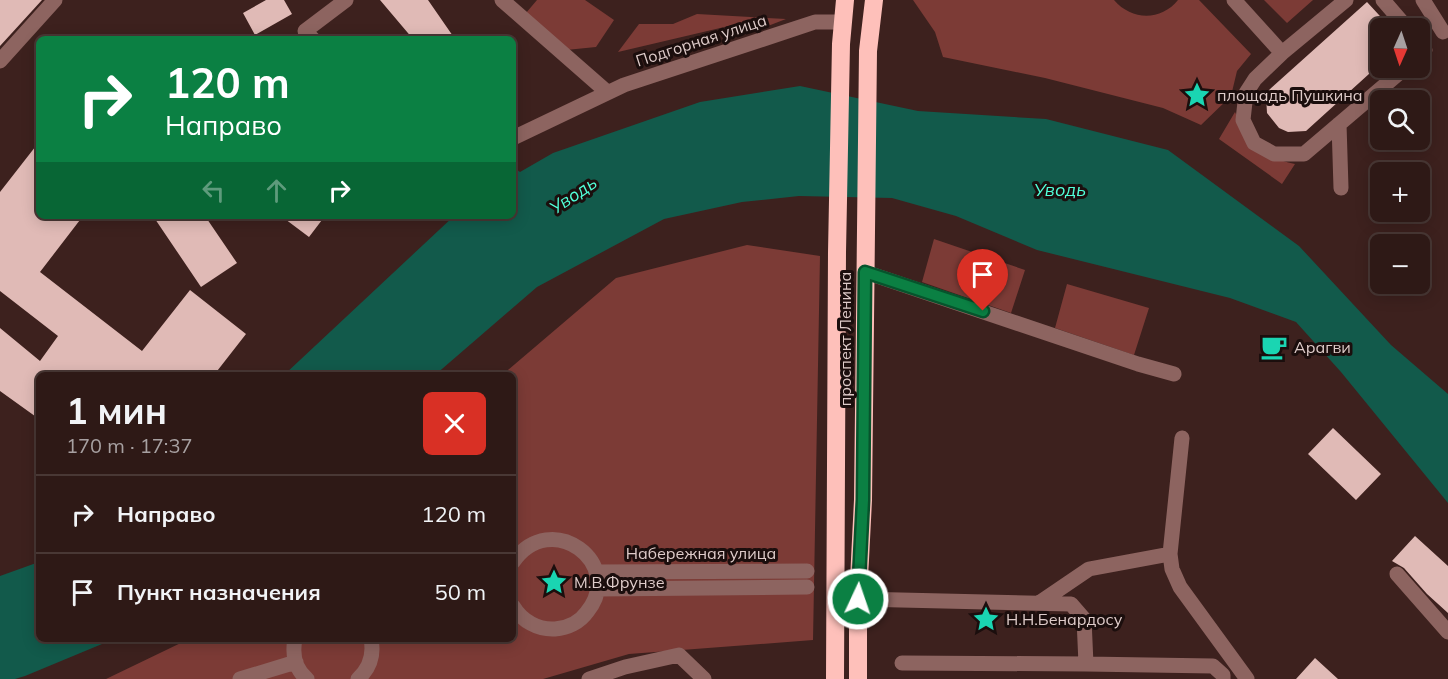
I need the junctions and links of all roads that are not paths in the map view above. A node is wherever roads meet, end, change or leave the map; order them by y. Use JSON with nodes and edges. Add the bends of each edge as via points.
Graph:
{"nodes":[{"id":1,"x":55,"y":0,"type":"edge"},
{"id":2,"x":345,"y":0,"type":"edge"},
{"id":3,"x":502,"y":0,"type":"edge"},
{"id":4,"x":845,"y":0,"type":"edge"},
{"id":5,"x":874,"y":0,"type":"edge"},
{"id":6,"x":1233,"y":0,"type":"edge"},
{"id":7,"x":1346,"y":0,"type":"edge"},
{"id":8,"x":1383,"y":0,"type":"edge"},
{"id":9,"x":1423,"y":0,"type":"edge"},
{"id":10,"x":1398,"y":18,"type":"edge"},
{"id":11,"x":843,"y":22,"type":"junction"},
{"id":12,"x":1443,"y":32,"type":"dead end"},
{"id":13,"x":310,"y":36,"type":"edge"},
{"id":14,"x":1282,"y":53,"type":"junction"},
{"id":15,"x":0,"y":61,"type":"edge"},
{"id":16,"x":1393,"y":78,"type":"edge"},
{"id":17,"x":607,"y":92,"type":"junction"},
{"id":18,"x":1339,"y":124,"type":"junction"},
{"id":19,"x":516,"y":137,"type":"edge"},
{"id":20,"x":1341,"y":188,"type":"dead end"},
{"id":21,"x":865,"y":272,"type":"junction"},
{"id":22,"x":1174,"y":374,"type":"dead end"},
{"id":23,"x":1182,"y":438,"type":"dead end"},
{"id":24,"x":1170,"y":554,"type":"junction"},
{"id":25,"x":516,"y":559,"type":"edge"},
{"id":26,"x":807,"y":571,"type":"dead end"},
{"id":27,"x":596,"y":572,"type":"junction"},
{"id":28,"x":1397,"y":574,"type":"dead end"},
{"id":29,"x":807,"y":587,"type":"dead end"},
{"id":30,"x":597,"y":589,"type":"junction"},
{"id":31,"x":858,"y":599,"type":"junction"},
{"id":32,"x":1039,"y":603,"type":"junction"},
{"id":33,"x":516,"y":610,"type":"edge"},
{"id":34,"x":1448,"y":632,"type":"edge"},
{"id":35,"x":294,"y":642,"type":"edge"},
{"id":36,"x":375,"y":642,"type":"edge"},
{"id":37,"x":902,"y":663,"type":"dead end"},
{"id":38,"x":1086,"y":664,"type":"junction"},
{"id":39,"x":299,"y":674,"type":"edge"},
{"id":40,"x":240,"y":679,"type":"edge"},
{"id":41,"x":358,"y":679,"type":"edge"},
{"id":42,"x":589,"y":679,"type":"edge"},
{"id":43,"x":704,"y":679,"type":"edge"},
{"id":44,"x":835,"y":679,"type":"edge"},
{"id":45,"x":858,"y":679,"type":"edge"},
{"id":46,"x":1223,"y":679,"type":"edge"},
{"id":47,"x":1247,"y":679,"type":"edge"}],
"edges":[{"from":1,"to":15,"type":"street"},
{"from":2,"to":13,"type":"street","via":[[305,31]]},
{"from":3,"to":17,"type":"street"},
{"from":4,"to":11,"type":"highway","name":"проспект Ленина"},
{"from":5,"to":21,"type":"highway","name":"проспект Ленина","via":[[868,51]]},
{"from":6,"to":14,"type":"street"},
{"from":7,"to":14,"type":"street"},
{"from":8,"to":10,"type":"street"},
{"from":9,"to":12,"type":"street"},
{"from":11,"to":17,"type":"street","name":"Подгорная улица","via":[[814,21]]},
{"from":11,"to":44,"type":"highway","name":"проспект Ленина","via":[[837,252]]},
{"from":14,"to":18,"type":"street","via":[[1246,93],[1243,120],[1254,143],[1274,154],[1304,154]]},
{"from":16,"to":18,"type":"street"},
{"from":17,"to":19,"type":"street","name":"Подгорная улица"},
{"from":18,"to":20,"type":"street"},
{"from":21,"to":22,"type":"street"},
{"from":21,"to":31,"type":"highway","name":"проспект Ленина"},
{"from":23,"to":24,"type":"street"},
{"from":24,"to":32,"type":"street","via":[[1089,569]]},
{"from":24,"to":47,"type":"street","via":[[1180,587]]},
{"from":25,"to":27,"type":"street","via":[[535,542],[555,539],[583,551]]},
{"from":26,"to":27,"type":"street","name":"Набережная улица"},
{"from":27,"to":30,"type":"street"},
{"from":28,"to":34,"type":"street"},
{"from":29,"to":30,"type":"street","name":"Набережная улица"},
{"from":30,"to":33,"type":"street","via":[[589,611],[565,628],[533,625]]},
{"from":31,"to":32,"type":"street"},
{"from":31,"to":45,"type":"highway","name":"проспект Ленина"},
{"from":32,"to":38,"type":"street","via":[[1071,604],[1084,619]]},
{"from":35,"to":39,"type":"street"},
{"from":36,"to":41,"type":"street","via":[[368,668]]},
{"from":37,"to":38,"type":"street"},
{"from":38,"to":46,"type":"street","via":[[1213,666]]},
{"from":39,"to":40,"type":"street"},
{"from":42,"to":43,"type":"street","via":[[679,655]]}]}
